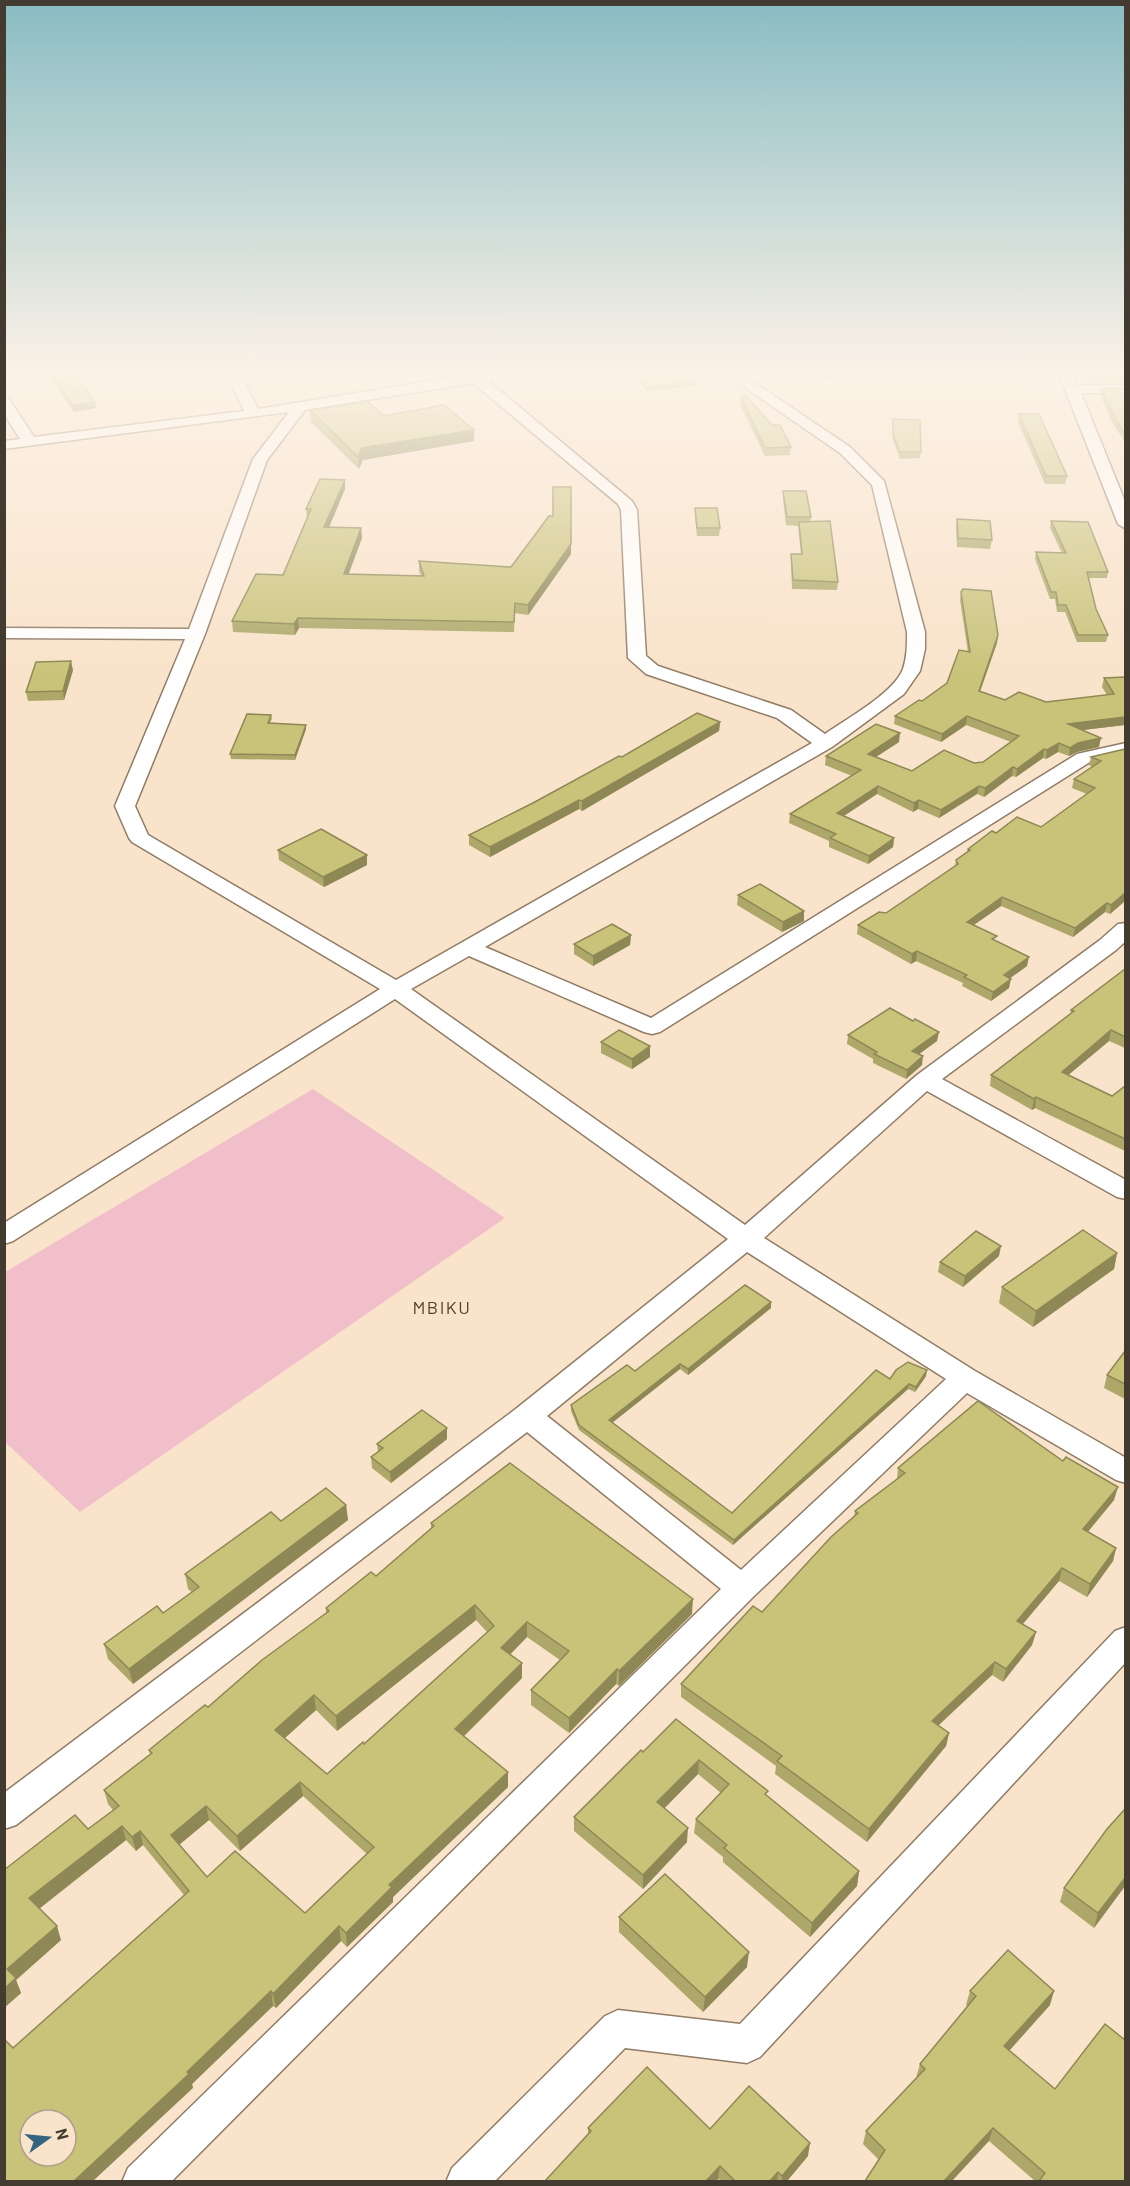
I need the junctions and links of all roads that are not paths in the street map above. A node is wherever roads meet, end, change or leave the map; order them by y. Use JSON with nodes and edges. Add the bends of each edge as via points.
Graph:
{"nodes":[{"id":1,"x":256,"y":471,"type":"edge"},
{"id":2,"x":588,"y":471,"type":"edge"},
{"id":3,"x":865,"y":471,"type":"edge"},
{"id":4,"x":1107,"y":471,"type":"edge"},
{"id":5,"x":1121,"y":503,"type":"edge"},
{"id":6,"x":1125,"y":524,"type":"edge"},
{"id":7,"x":4,"y":633,"type":"edge"},
{"id":8,"x":196,"y":634,"type":"junction"},
{"id":9,"x":825,"y":742,"type":"junction"},
{"id":10,"x":1125,"y":748,"type":"edge"},
{"id":11,"x":1125,"y":929,"type":"edge"},
{"id":12,"x":467,"y":947,"type":"junction"},
{"id":13,"x":396,"y":988,"type":"junction"},
{"id":14,"x":925,"y":1080,"type":"junction"},
{"id":15,"x":1125,"y":1191,"type":"edge"},
{"id":16,"x":4,"y":1235,"type":"edge"},
{"id":17,"x":746,"y":1239,"type":"junction"},
{"id":18,"x":965,"y":1378,"type":"junction"},
{"id":19,"x":527,"y":1416,"type":"junction"},
{"id":20,"x":1125,"y":1472,"type":"edge"},
{"id":21,"x":742,"y":1588,"type":"junction"},
{"id":22,"x":1125,"y":1640,"type":"edge"},
{"id":23,"x":4,"y":1814,"type":"edge"},
{"id":24,"x":151,"y":2179,"type":"edge"},
{"id":25,"x":466,"y":2181,"type":"edge"}],
"edges":[{"from":1,"to":8,"type":"street"},
{"from":2,"to":9,"type":"street","via":[[624,501],[629,510],[640,662],[652,670],[784,714]]},
{"from":3,"to":9,"type":"street","via":[[882,489],[916,632],[913,661],[898,690]]},
{"from":4,"to":5,"type":"street"},
{"from":5,"to":6,"type":"street"},
{"from":7,"to":8,"type":"street"},
{"from":8,"to":13,"type":"street","via":[[125,806],[139,838]]},
{"from":9,"to":12,"type":"street"},
{"from":10,"to":12,"type":"street","via":[[1084,758],[652,1027]]},
{"from":11,"to":14,"type":"street"},
{"from":12,"to":13,"type":"street"},
{"from":13,"to":16,"type":"street"},
{"from":13,"to":17,"type":"street"},
{"from":14,"to":15,"type":"street"},
{"from":14,"to":17,"type":"street"},
{"from":17,"to":18,"type":"street"},
{"from":17,"to":19,"type":"street"},
{"from":18,"to":20,"type":"street"},
{"from":18,"to":21,"type":"street"},
{"from":19,"to":21,"type":"street"},
{"from":19,"to":23,"type":"street"},
{"from":21,"to":24,"type":"street"},
{"from":22,"to":25,"type":"street","via":[[747,2044],[618,2029]]}]}
